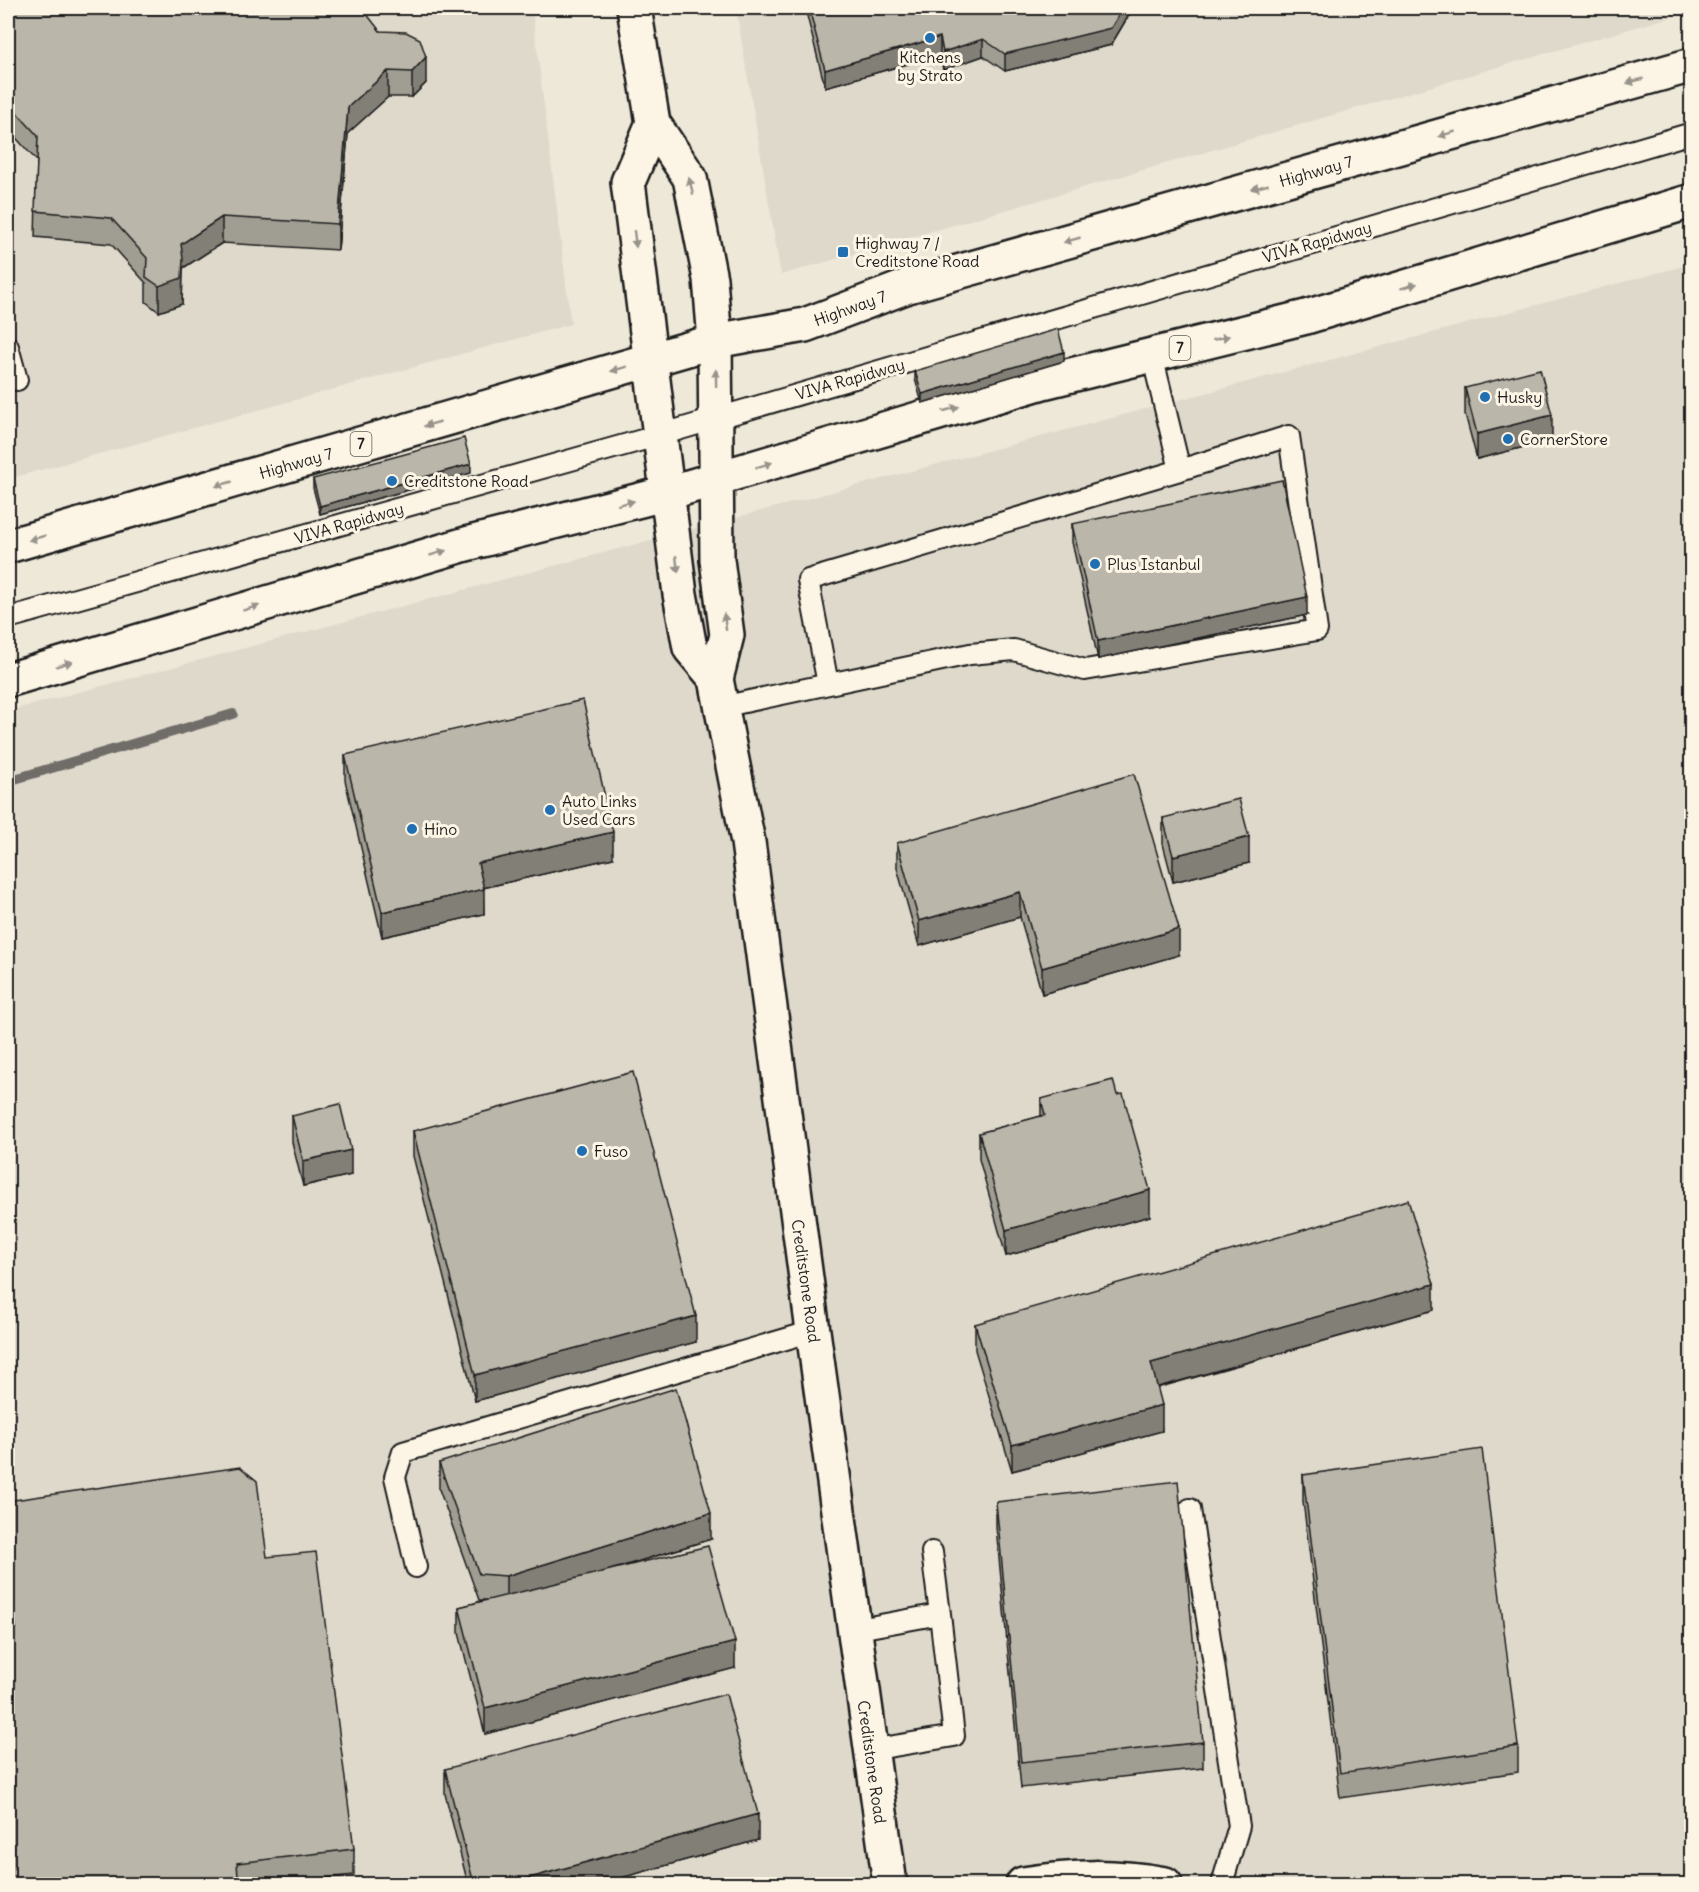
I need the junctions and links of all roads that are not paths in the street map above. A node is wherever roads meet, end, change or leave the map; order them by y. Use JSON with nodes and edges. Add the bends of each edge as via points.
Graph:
{"nodes":[{"id":1,"x":633,"y":8,"type":"edge"},
{"id":2,"x":1692,"y":65,"type":"edge"},
{"id":3,"x":653,"y":123,"type":"junction"},
{"id":4,"x":1692,"y":133,"type":"edge"},
{"id":5,"x":1692,"y":201,"type":"edge"},
{"id":6,"x":715,"y":341,"type":"junction"},
{"id":7,"x":8,"y":347,"type":"edge"},
{"id":8,"x":1152,"y":355,"type":"junction"},
{"id":9,"x":651,"y":360,"type":"junction"},
{"id":10,"x":17,"y":380,"type":"dead end"},
{"id":11,"x":717,"y":418,"type":"junction"},
{"id":12,"x":660,"y":435,"type":"junction"},
{"id":13,"x":1180,"y":470,"type":"junction"},
{"id":14,"x":717,"y":479,"type":"junction"},
{"id":15,"x":668,"y":493,"type":"junction"},
{"id":16,"x":8,"y":546,"type":"edge"},
{"id":17,"x":8,"y":618,"type":"edge"},
{"id":18,"x":8,"y":680,"type":"edge"},
{"id":19,"x":828,"y":684,"type":"junction"},
{"id":20,"x":718,"y":693,"type":"junction"},
{"id":21,"x":813,"y":1331,"type":"junction"},
{"id":22,"x":1190,"y":1509,"type":"dead end"},
{"id":23,"x":932,"y":1552,"type":"dead end"},
{"id":24,"x":416,"y":1567,"type":"dead end"},
{"id":25,"x":940,"y":1614,"type":"junction"},
{"id":26,"x":854,"y":1630,"type":"junction"},
{"id":27,"x":870,"y":1750,"type":"junction"},
{"id":28,"x":890,"y":1884,"type":"edge"},
{"id":29,"x":1023,"y":1884,"type":"edge"},
{"id":30,"x":1165,"y":1884,"type":"edge"},
{"id":31,"x":1222,"y":1884,"type":"edge"}],
"edges":[{"from":1,"to":3,"type":"main road","name":"Creditstone Road"},
{"from":2,"to":6,"type":"main road","name":"Highway 7","number":"7","one_way":true,"via":[[908,286],[805,325]]},
{"from":6,"to":3,"type":"main road","name":"Creditstone Road","one_way":true,"via":[[710,279],[690,178]]},
{"from":3,"to":9,"type":"main road","name":"Creditstone Road","one_way":true,"via":[[628,182]]},
{"from":4,"to":11,"type":"lane","name":"VIVA Rapidway"},
{"from":8,"to":5,"type":"main road","number":"7","one_way":true,"via":[[1306,317]]},
{"from":6,"to":9,"type":"main road","name":"Highway 7","number":"7"},
{"from":11,"to":6,"type":"main road","name":"Creditstone Road","one_way":true},
{"from":7,"to":10,"type":"lane"},
{"from":8,"to":13,"type":"lane"},
{"from":14,"to":8,"type":"main road","number":"7","one_way":true,"via":[[1043,382]]},
{"from":9,"to":12,"type":"main road","name":"Creditstone Road"},
{"from":9,"to":16,"type":"main road","name":"Highway 7","number":"7","one_way":true},
{"from":11,"to":12,"type":"lane","name":"VIVA Rapidway"},
{"from":11,"to":14,"type":"main road","name":"Creditstone Road"},
{"from":12,"to":15,"type":"main road","name":"Creditstone Road"},
{"from":12,"to":17,"type":"lane","name":"VIVA Rapidway"},
{"from":13,"to":19,"type":"lane","via":[[808,580]]},
{"from":13,"to":19,"type":"lane","via":[[1289,436],[1317,630],[1085,670],[1014,650],[970,654]]},
{"from":14,"to":15,"type":"main road","number":"7"},
{"from":20,"to":14,"type":"main road","name":"Creditstone Road","one_way":true,"via":[[727,636],[717,560]]},
{"from":18,"to":15,"type":"main road","number":"7","one_way":true,"via":[[466,544]]},
{"from":15,"to":20,"type":"main road","name":"Creditstone Road","one_way":true,"via":[[690,648]]},
{"from":19,"to":20,"type":"lane"},
{"from":20,"to":21,"type":"main road","name":"Creditstone Road","via":[[748,842]]},
{"from":21,"to":24,"type":"lane","via":[[403,1452],[395,1477]]},
{"from":21,"to":26,"type":"main road","name":"Creditstone Road"},
{"from":22,"to":31,"type":"lane","via":[[1239,1826]]},
{"from":23,"to":25,"type":"lane"},
{"from":25,"to":26,"type":"lane"},
{"from":25,"to":27,"type":"lane","via":[[954,1736]]},
{"from":26,"to":27,"type":"main road","name":"Creditstone Road"},
{"from":27,"to":28,"type":"main road","name":"Creditstone Road"},
{"from":29,"to":30,"type":"main road","via":[[1109,1877]]}]}
